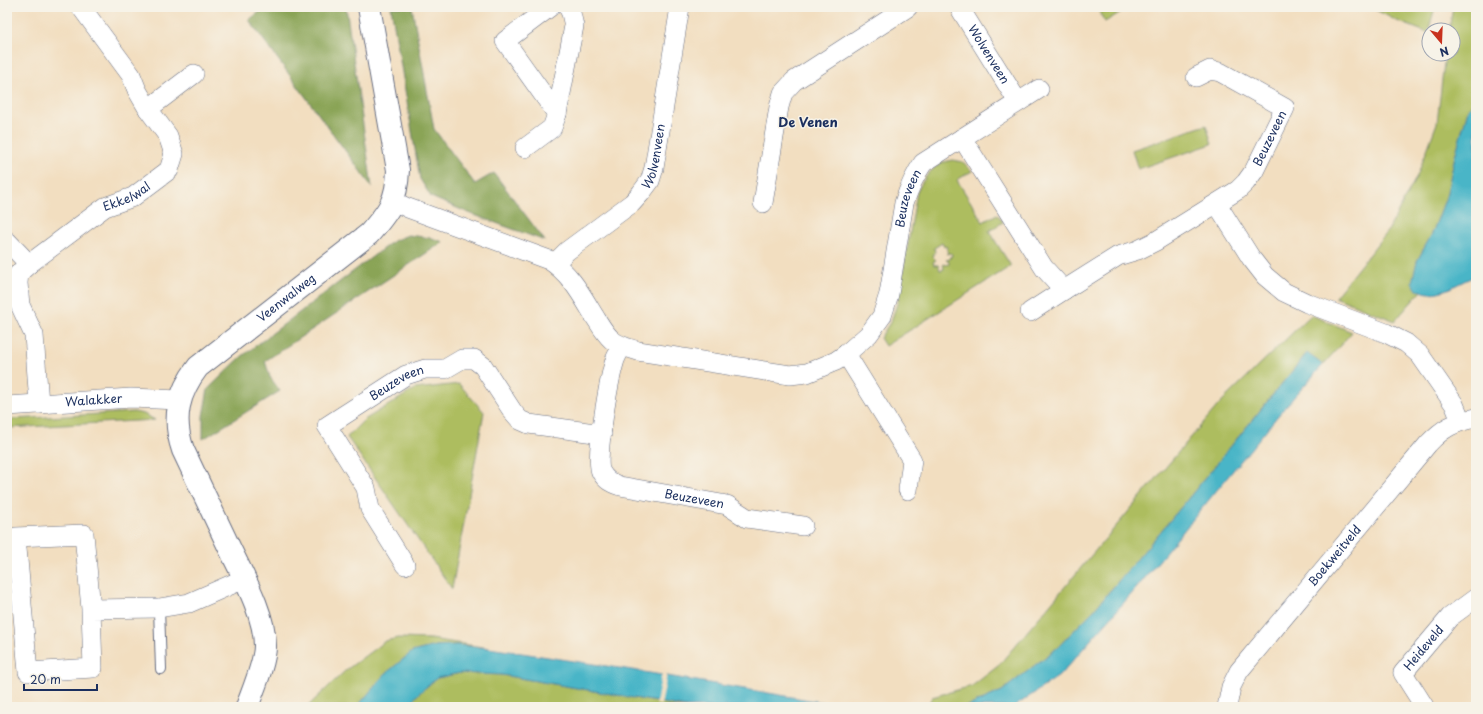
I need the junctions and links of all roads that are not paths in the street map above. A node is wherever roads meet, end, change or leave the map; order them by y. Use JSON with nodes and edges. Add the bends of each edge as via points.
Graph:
{"nodes":[{"id":1,"x":81,"y":7,"type":"edge"},
{"id":2,"x":369,"y":7,"type":"edge"},
{"id":3,"x":550,"y":7,"type":"edge"},
{"id":4,"x":568,"y":7,"type":"edge"},
{"id":5,"x":680,"y":7,"type":"edge"},
{"id":6,"x":908,"y":7,"type":"edge"},
{"id":7,"x":959,"y":7,"type":"edge"},
{"id":8,"x":194,"y":74,"type":"dead end"},
{"id":9,"x":1196,"y":77,"type":"dead end"},
{"id":10,"x":1039,"y":89,"type":"dead end"},
{"id":11,"x":1018,"y":102,"type":"junction"},
{"id":12,"x":148,"y":109,"type":"junction"},
{"id":13,"x":557,"y":114,"type":"junction"},
{"id":14,"x":962,"y":138,"type":"junction"},
{"id":15,"x":525,"y":148,"type":"dead end"},
{"id":16,"x":393,"y":201,"type":"junction"},
{"id":17,"x":763,"y":203,"type":"dead end"},
{"id":18,"x":1217,"y":204,"type":"junction"},
{"id":19,"x":7,"y":241,"type":"edge"},
{"id":20,"x":29,"y":264,"type":"junction"},
{"id":21,"x":555,"y":264,"type":"junction"},
{"id":22,"x":1064,"y":290,"type":"junction"},
{"id":23,"x":1030,"y":312,"type":"dead end"},
{"id":24,"x":622,"y":346,"type":"junction"},
{"id":25,"x":846,"y":354,"type":"junction"},
{"id":26,"x":180,"y":400,"type":"junction"},
{"id":27,"x":39,"y":404,"type":"junction"},
{"id":28,"x":7,"y":406,"type":"edge"},
{"id":29,"x":1469,"y":419,"type":"edge"},
{"id":30,"x":602,"y":434,"type":"junction"},
{"id":31,"x":908,"y":490,"type":"dead end"},
{"id":32,"x":803,"y":526,"type":"dead end"},
{"id":33,"x":405,"y":565,"type":"dead end"},
{"id":34,"x":244,"y":579,"type":"junction"},
{"id":35,"x":1476,"y":598,"type":"edge"},
{"id":36,"x":159,"y":608,"type":"junction"},
{"id":37,"x":91,"y":609,"type":"junction"},
{"id":38,"x":161,"y":669,"type":"dead end"},
{"id":39,"x":247,"y":707,"type":"edge"},
{"id":40,"x":1227,"y":707,"type":"edge"},
{"id":41,"x":1423,"y":707,"type":"edge"}],
"edges":[{"from":1,"to":12,"type":"street","name":"Ekkelwal","via":[[131,75]]},
{"from":2,"to":16,"type":"street","name":"Veenwalweg","via":[[398,170],[397,189]]},
{"from":3,"to":13,"type":"street","via":[[504,41]]},
{"from":4,"to":13,"type":"street","via":[[574,26]]},
{"from":5,"to":21,"type":"street","name":"Wolvenveen","via":[[650,182],[632,203]]},
{"from":6,"to":17,"type":"street","via":[[794,81],[783,93]]},
{"from":7,"to":11,"type":"street","name":"Wolvenveen"},
{"from":8,"to":12,"type":"street"},
{"from":9,"to":18,"type":"street","name":"Beuzeveen","via":[[1210,70],[1220,72],[1285,108],[1250,176],[1238,190]]},
{"from":10,"to":11,"type":"street"},
{"from":11,"to":14,"type":"street"},
{"from":12,"to":20,"type":"street","name":"Ekkelwal","via":[[168,136],[174,154],[169,170],[133,197],[105,207]]},
{"from":13,"to":15,"type":"street","via":[[552,128]]},
{"from":14,"to":22,"type":"street","via":[[1044,268]]},
{"from":14,"to":25,"type":"street","name":"Beuzeveen","via":[[923,163],[915,174],[904,203],[886,306],[869,334]]},
{"from":16,"to":21,"type":"street","name":"Beuzeveen"},
{"from":16,"to":26,"type":"street","name":"Veenwalweg","via":[[369,234],[198,367],[182,390]]},
{"from":18,"to":22,"type":"street","name":"Beuzeveen","via":[[1156,241],[1118,256]]},
{"from":18,"to":29,"type":"street","name":"Boekweitveld","via":[[1251,258],[1284,292],[1386,333],[1406,344],[1420,355],[1454,404]]},
{"from":19,"to":20,"type":"street"},
{"from":20,"to":27,"type":"street","name":"Ekkelwal","via":[[19,273],[18,283],[20,305],[34,335]]},
{"from":21,"to":24,"type":"street","name":"Beuzeveen","via":[[572,281],[604,331]]},
{"from":22,"to":23,"type":"street","name":"Beuzeveen"},
{"from":24,"to":25,"type":"street","name":"Beuzeveen","via":[[638,351],[790,375],[807,373]]},
{"from":24,"to":30,"type":"street","name":"Beuzeveen","via":[[615,360]]},
{"from":25,"to":31,"type":"street","via":[[912,460]]},
{"from":26,"to":27,"type":"street","name":"Walakker","via":[[131,398]]},
{"from":26,"to":34,"type":"street","name":"Veenwalweg","via":[[178,430],[183,450]]},
{"from":27,"to":28,"type":"street","name":"Walakker"},
{"from":29,"to":40,"type":"street","name":"Boekweitveld","via":[[1450,425],[1428,444],[1239,671],[1231,686]]},
{"from":30,"to":32,"type":"street","name":"Beuzeveen","via":[[600,471],[608,482],[727,505],[747,518]]},
{"from":30,"to":33,"type":"street","name":"Beuzeveen","via":[[529,424],[520,420],[483,366],[474,360],[462,359],[445,369],[425,369],[406,375],[333,422],[327,426],[366,488],[370,509]]},
{"from":34,"to":36,"type":"street","via":[[189,603]]},
{"from":34,"to":39,"type":"street","name":"Veenwalweg","via":[[260,616],[265,647],[263,661]]},
{"from":35,"to":41,"type":"street","name":"Heideveld","via":[[1450,617],[1403,673]]},
{"from":36,"to":37,"type":"street"},
{"from":36,"to":38,"type":"lane"},
{"from":37,"to":37,"type":"street","via":[[84,534],[16,538],[28,672],[93,668]]}]}
